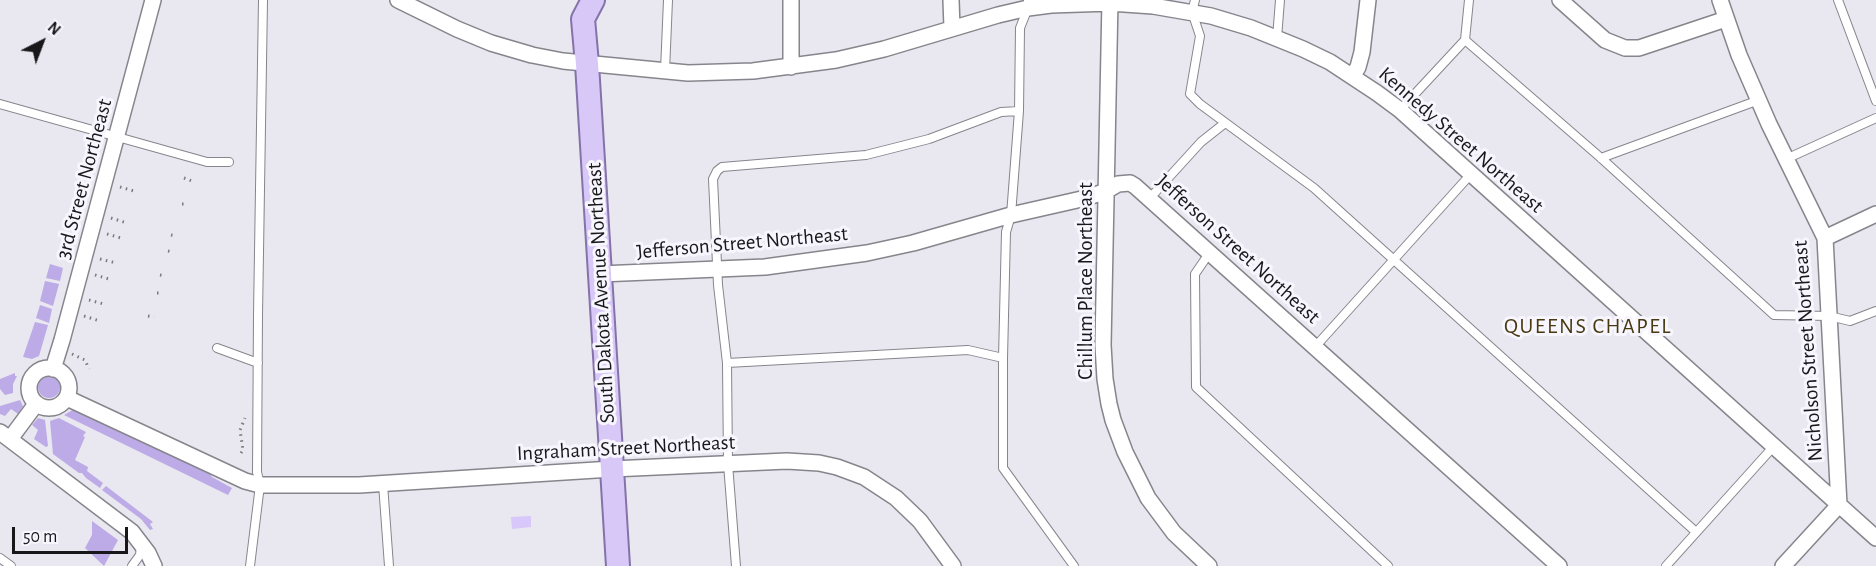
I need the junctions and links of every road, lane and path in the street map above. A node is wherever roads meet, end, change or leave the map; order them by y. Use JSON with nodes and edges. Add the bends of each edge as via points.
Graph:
{"nodes":[{"id":1,"x":153,"y":0,"type":"edge"},
{"id":2,"x":263,"y":0,"type":"edge"},
{"id":3,"x":668,"y":0,"type":"edge"},
{"id":4,"x":791,"y":0,"type":"edge"},
{"id":5,"x":951,"y":0,"type":"edge"},
{"id":6,"x":1280,"y":0,"type":"edge"},
{"id":7,"x":1368,"y":0,"type":"edge"},
{"id":8,"x":1469,"y":0,"type":"edge"},
{"id":9,"x":1720,"y":0,"type":"edge"},
{"id":10,"x":1838,"y":0,"type":"edge"},
{"id":11,"x":401,"y":1,"type":"edge"},
{"id":12,"x":1110,"y":1,"type":"edge"},
{"id":13,"x":1028,"y":4,"type":"edge"},
{"id":14,"x":1569,"y":5,"type":"edge"},
{"id":15,"x":583,"y":6,"type":"edge"},
{"id":16,"x":1193,"y":6,"type":"edge"},
{"id":17,"x":1726,"y":19,"type":"junction"},
{"id":18,"x":952,"y":28,"type":"junction"},
{"id":19,"x":1277,"y":38,"type":"junction"},
{"id":20,"x":1465,"y":40,"type":"junction"},
{"id":21,"x":587,"y":64,"type":"junction"},
{"id":22,"x":791,"y":67,"type":"junction"},
{"id":23,"x":665,"y":71,"type":"junction"},
{"id":24,"x":1353,"y":76,"type":"junction"},
{"id":25,"x":1759,"y":100,"type":"junction"},
{"id":26,"x":1876,"y":101,"type":"edge"},
{"id":27,"x":0,"y":104,"type":"edge"},
{"id":28,"x":1400,"y":110,"type":"junction"},
{"id":29,"x":1019,"y":111,"type":"junction"},
{"id":30,"x":1876,"y":118,"type":"edge"},
{"id":31,"x":1225,"y":123,"type":"junction"},
{"id":32,"x":117,"y":137,"type":"junction"},
{"id":33,"x":1601,"y":159,"type":"junction"},
{"id":34,"x":1786,"y":159,"type":"junction"},
{"id":35,"x":229,"y":162,"type":"dead end"},
{"id":36,"x":1471,"y":174,"type":"junction"},
{"id":37,"x":184,"y":178,"type":"dead end"},
{"id":38,"x":192,"y":181,"type":"dead end"},
{"id":39,"x":120,"y":187,"type":"dead end"},
{"id":40,"x":134,"y":190,"type":"dead end"},
{"id":41,"x":1107,"y":191,"type":"junction"},
{"id":42,"x":1150,"y":198,"type":"junction"},
{"id":43,"x":1876,"y":214,"type":"edge"},
{"id":44,"x":1011,"y":215,"type":"junction"},
{"id":45,"x":111,"y":218,"type":"dead end"},
{"id":46,"x":127,"y":223,"type":"dead end"},
{"id":47,"x":107,"y":234,"type":"dead end"},
{"id":48,"x":171,"y":235,"type":"dead end"},
{"id":49,"x":176,"y":236,"type":"dead end"},
{"id":50,"x":121,"y":238,"type":"dead end"},
{"id":51,"x":1825,"y":238,"type":"junction"},
{"id":52,"x":1210,"y":252,"type":"junction"},
{"id":53,"x":100,"y":259,"type":"dead end"},
{"id":54,"x":1394,"y":260,"type":"junction"},
{"id":55,"x":116,"y":263,"type":"dead end"},
{"id":56,"x":718,"y":268,"type":"junction"},
{"id":57,"x":600,"y":274,"type":"junction"},
{"id":58,"x":95,"y":275,"type":"dead end"},
{"id":59,"x":160,"y":275,"type":"dead end"},
{"id":60,"x":165,"y":276,"type":"dead end"},
{"id":61,"x":109,"y":279,"type":"dead end"},
{"id":62,"x":88,"y":300,"type":"dead end"},
{"id":63,"x":104,"y":304,"type":"dead end"},
{"id":64,"x":1876,"y":311,"type":"edge"},
{"id":65,"x":84,"y":316,"type":"dead end"},
{"id":66,"x":148,"y":316,"type":"dead end"},
{"id":67,"x":1829,"y":316,"type":"junction"},
{"id":68,"x":154,"y":317,"type":"dead end"},
{"id":69,"x":100,"y":321,"type":"dead end"},
{"id":70,"x":1315,"y":347,"type":"junction"},
{"id":71,"x":217,"y":348,"type":"dead end"},
{"id":72,"x":71,"y":353,"type":"dead end"},
{"id":73,"x":1003,"y":358,"type":"junction"},
{"id":74,"x":258,"y":363,"type":"junction"},
{"id":75,"x":727,"y":363,"type":"junction"},
{"id":76,"x":53,"y":369,"type":"junction"},
{"id":77,"x":89,"y":369,"type":"dead end"},
{"id":78,"x":67,"y":398,"type":"junction"},
{"id":79,"x":36,"y":404,"type":"junction"},
{"id":80,"x":245,"y":418,"type":"dead end"},
{"id":81,"x":5,"y":435,"type":"edge"},
{"id":82,"x":1774,"y":446,"type":"junction"},
{"id":83,"x":241,"y":453,"type":"dead end"},
{"id":84,"x":728,"y":464,"type":"junction"},
{"id":85,"x":612,"y":469,"type":"junction"},
{"id":86,"x":383,"y":484,"type":"junction"},
{"id":87,"x":260,"y":485,"type":"junction"},
{"id":88,"x":1839,"y":505,"type":"junction"},
{"id":89,"x":1696,"y":532,"type":"junction"},
{"id":90,"x":1876,"y":538,"type":"edge"},
{"id":91,"x":141,"y":543,"type":"junction"},
{"id":92,"x":0,"y":558,"type":"edge"},
{"id":93,"x":11,"y":566,"type":"edge"},
{"id":94,"x":132,"y":566,"type":"edge"},
{"id":95,"x":154,"y":566,"type":"edge"},
{"id":96,"x":250,"y":566,"type":"edge"},
{"id":97,"x":389,"y":566,"type":"edge"},
{"id":98,"x":618,"y":566,"type":"edge"},
{"id":99,"x":736,"y":566,"type":"edge"},
{"id":100,"x":953,"y":566,"type":"edge"},
{"id":101,"x":1074,"y":566,"type":"edge"},
{"id":102,"x":1209,"y":566,"type":"edge"},
{"id":103,"x":1388,"y":566,"type":"edge"},
{"id":104,"x":1559,"y":566,"type":"edge"},
{"id":105,"x":1666,"y":566,"type":"edge"},
{"id":106,"x":1783,"y":566,"type":"edge"}],
"edges":[{"from":1,"to":32,"type":"street","name":"3rd Street Northeast"},
{"from":2,"to":74,"type":"lane"},
{"from":3,"to":23,"type":"lane"},
{"from":4,"to":22,"type":"street"},
{"from":5,"to":18,"type":"street"},
{"from":6,"to":19,"type":"lane"},
{"from":7,"to":24,"type":"street","via":[[1362,52]]},
{"from":8,"to":20,"type":"lane"},
{"from":9,"to":17,"type":"street","name":"Nicholson Street Northeast"},
{"from":10,"to":26,"type":"lane"},
{"from":11,"to":21,"type":"street","name":"Kennedy Street Northeast","via":[[491,43]]},
{"from":12,"to":13,"type":"street","name":"Kennedy Street Northeast"},
{"from":12,"to":16,"type":"street","name":"Kennedy Street Northeast"},
{"from":12,"to":41,"type":"street","name":"Chillum Place Northeast"},
{"from":13,"to":18,"type":"street","name":"Kennedy Street Northeast"},
{"from":13,"to":29,"type":"lane","via":[[1020,28]]},
{"from":14,"to":17,"type":"street","via":[[1605,40],[1632,49]]},
{"from":15,"to":21,"type":"main road","name":"South Dakota Avenue Northeast"},
{"from":16,"to":19,"type":"street","name":"Kennedy Street Northeast"},
{"from":16,"to":31,"type":"lane","via":[[1200,36],[1190,94]]},
{"from":17,"to":25,"type":"street","name":"Nicholson Street Northeast"},
{"from":18,"to":22,"type":"street","name":"Kennedy Street Northeast","via":[[878,50]]},
{"from":19,"to":24,"type":"street","name":"Kennedy Street Northeast"},
{"from":20,"to":28,"type":"lane"},
{"from":20,"to":33,"type":"lane"},
{"from":21,"to":23,"type":"street","name":"Kennedy Street Northeast"},
{"from":21,"to":57,"type":"main road","name":"South Dakota Avenue Northeast"},
{"from":22,"to":23,"type":"street","name":"Kennedy Street Northeast","via":[[724,73]]},
{"from":24,"to":28,"type":"street","name":"Kennedy Street Northeast"},
{"from":25,"to":33,"type":"lane"},
{"from":25,"to":34,"type":"street","name":"Nicholson Street Northeast"},
{"from":27,"to":32,"type":"lane"},
{"from":28,"to":36,"type":"street","name":"Kennedy Street Northeast"},
{"from":29,"to":44,"type":"lane"},
{"from":29,"to":56,"type":"lane","via":[[1001,112],[929,139],[866,155],[723,167],[713,178]]},
{"from":30,"to":34,"type":"lane"},
{"from":31,"to":42,"type":"lane","via":[[1201,142]]},
{"from":31,"to":54,"type":"lane","via":[[1314,188]]},
{"from":32,"to":35,"type":"lane","via":[[207,162]]},
{"from":32,"to":76,"type":"street","name":"3rd Street Northeast"},
{"from":33,"to":67,"type":"lane","via":[[1774,315]]},
{"from":34,"to":51,"type":"street","name":"Nicholson Street Northeast"},
{"from":36,"to":54,"type":"lane"},
{"from":36,"to":82,"type":"street","name":"Kennedy Street Northeast"},
{"from":37,"to":38,"type":"path"},
{"from":39,"to":40,"type":"path"},
{"from":41,"to":42,"type":"street","name":"Jefferson Street Northeast","via":[[1130,183]]},
{"from":41,"to":44,"type":"street","name":"Jefferson Street Northeast"},
{"from":41,"to":102,"type":"street","name":"Chillum Place Northeast","via":[[1103,345],[1113,420],[1148,498],[1174,533]]},
{"from":42,"to":52,"type":"street","name":"Jefferson Street Northeast"},
{"from":43,"to":51,"type":"street"},
{"from":44,"to":56,"type":"street","name":"Jefferson Street Northeast","via":[[874,252],[765,267]]},
{"from":44,"to":73,"type":"lane","via":[[1006,232]]},
{"from":45,"to":46,"type":"path"},
{"from":47,"to":50,"type":"path"},
{"from":48,"to":49,"type":"path"},
{"from":51,"to":67,"type":"street","name":"Nicholson Street Northeast"},
{"from":52,"to":70,"type":"street","name":"Jefferson Street Northeast"},
{"from":52,"to":103,"type":"lane","via":[[1196,274],[1196,387]]},
{"from":53,"to":55,"type":"path"},
{"from":54,"to":70,"type":"lane"},
{"from":54,"to":89,"type":"lane"},
{"from":56,"to":57,"type":"street","name":"Jefferson Street Northeast"},
{"from":56,"to":75,"type":"lane"},
{"from":57,"to":85,"type":"main road","name":"South Dakota Avenue Northeast"},
{"from":58,"to":61,"type":"path"},
{"from":59,"to":60,"type":"path"},
{"from":62,"to":63,"type":"path"},
{"from":64,"to":67,"type":"lane","via":[[1850,321]]},
{"from":65,"to":69,"type":"path"},
{"from":66,"to":68,"type":"path"},
{"from":67,"to":88,"type":"street","name":"Nicholson Street Northeast"},
{"from":70,"to":104,"type":"street","name":"Jefferson Street Northeast"},
{"from":71,"to":74,"type":"lane"},
{"from":72,"to":77,"type":"path","via":[[85,360]]},
{"from":73,"to":75,"type":"lane","via":[[969,350]]},
{"from":73,"to":101,"type":"lane","via":[[1003,468]]},
{"from":74,"to":87,"type":"lane"},
{"from":75,"to":84,"type":"lane"},
{"from":76,"to":78,"type":"street","via":[[67,380]]},
{"from":76,"to":79,"type":"street","via":[[40,370],[30,380],[29,393]]},
{"from":78,"to":79,"type":"street","via":[[53,408]]},
{"from":78,"to":87,"type":"street","name":"Ingraham Street Northeast"},
{"from":79,"to":81,"type":"street"},
{"from":80,"to":83,"type":"path","via":[[240,430]]},
{"from":81,"to":91,"type":"street"},
{"from":82,"to":88,"type":"street","name":"Kennedy Street Northeast"},
{"from":82,"to":89,"type":"lane"},
{"from":84,"to":85,"type":"street","name":"Ingraham Street Northeast"},
{"from":84,"to":99,"type":"lane"},
{"from":84,"to":100,"type":"street","name":"Ingraham Street Northeast","via":[[811,462],[864,477],[905,506]]},
{"from":85,"to":86,"type":"street","name":"Ingraham Street Northeast"},
{"from":85,"to":98,"type":"main road","name":"South Dakota Avenue Northeast"},
{"from":86,"to":87,"type":"street","name":"Ingraham Street Northeast"},
{"from":86,"to":97,"type":"lane"},
{"from":87,"to":96,"type":"lane"},
{"from":88,"to":90,"type":"street","name":"Kennedy Street Northeast"},
{"from":88,"to":106,"type":"street"},
{"from":89,"to":105,"type":"lane"},
{"from":91,"to":94,"type":"lane","via":[[140,555]]},
{"from":91,"to":95,"type":"street"},
{"from":92,"to":93,"type":"lane"}]}
